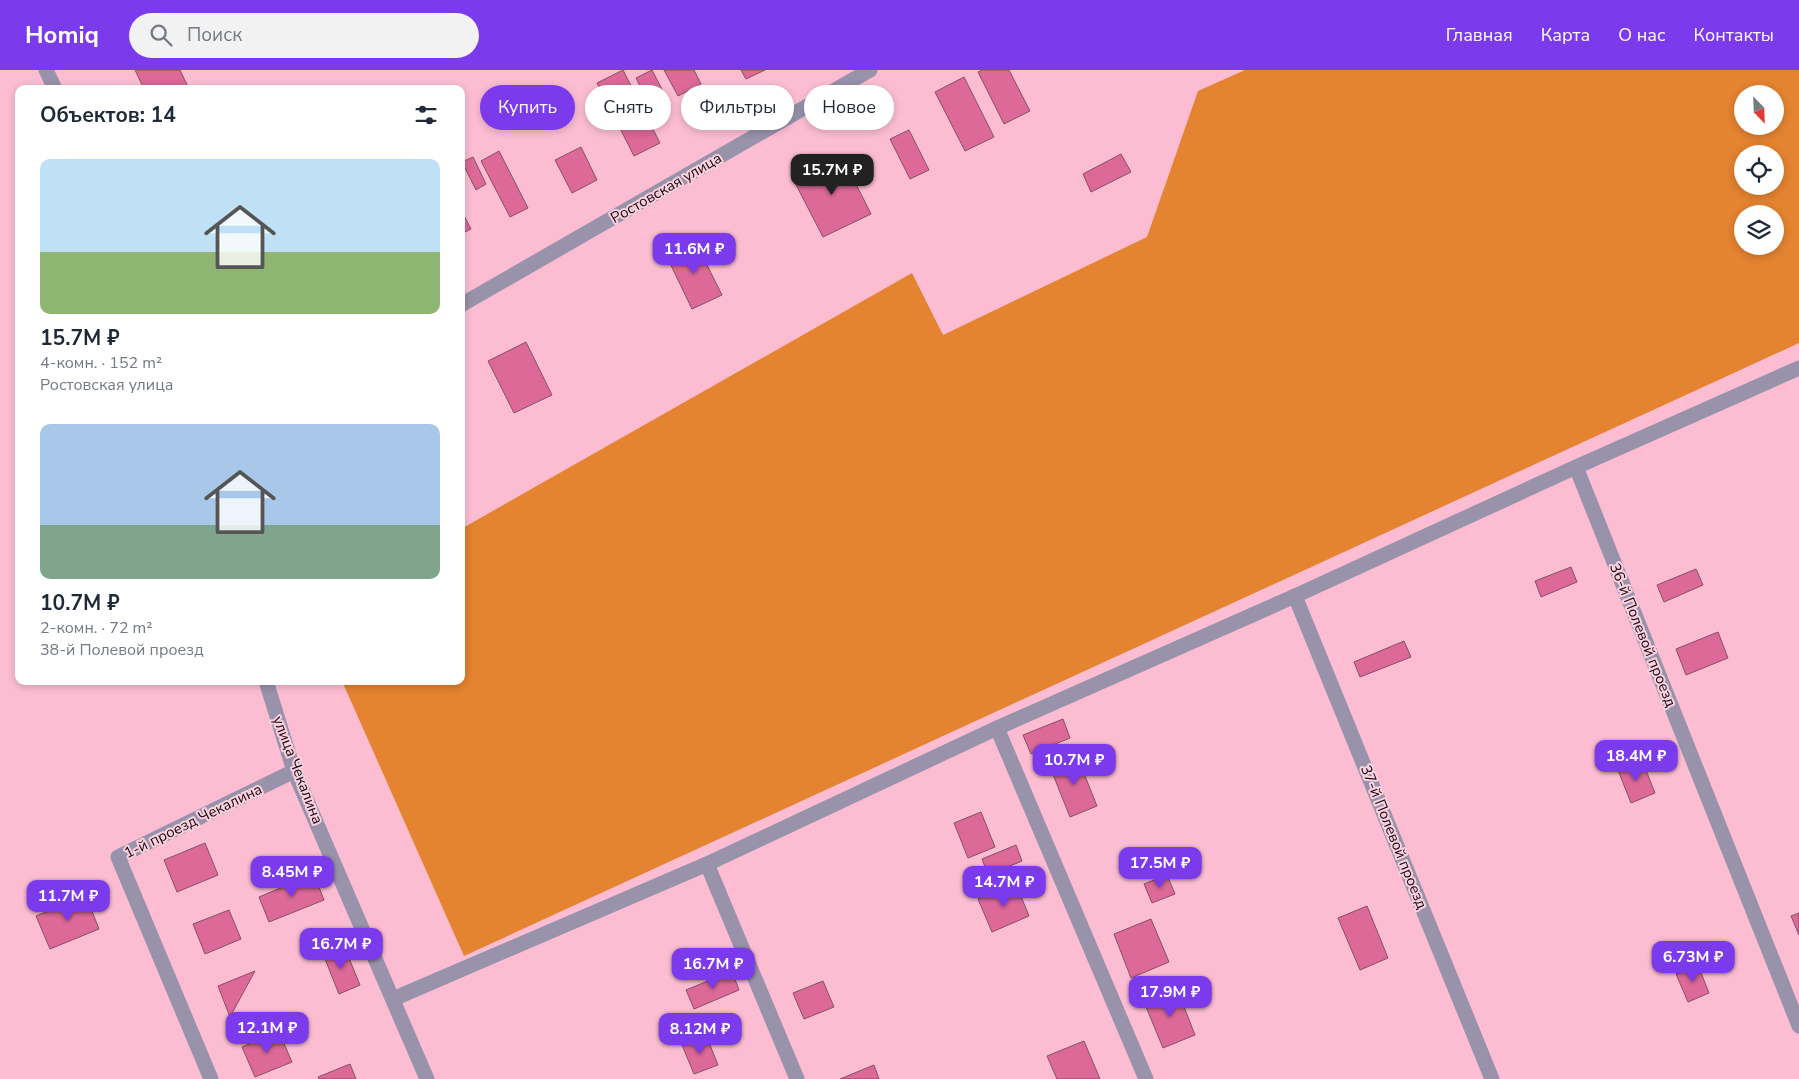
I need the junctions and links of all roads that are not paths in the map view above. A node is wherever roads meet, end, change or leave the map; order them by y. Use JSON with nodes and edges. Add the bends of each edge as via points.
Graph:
{"nodes":[{"id":1,"x":46,"y":70,"type":"edge"},
{"id":2,"x":870,"y":70,"type":"edge"},
{"id":3,"x":53,"y":85,"type":"edge"},
{"id":4,"x":465,"y":303,"type":"edge"},
{"id":5,"x":1799,"y":368,"type":"edge"},
{"id":6,"x":1576,"y":467,"type":"junction"},
{"id":7,"x":1295,"y":596,"type":"junction"},
{"id":8,"x":267,"y":685,"type":"edge"},
{"id":9,"x":997,"y":728,"type":"junction"},
{"id":10,"x":294,"y":771,"type":"junction"},
{"id":11,"x":706,"y":864,"type":"junction"},
{"id":12,"x":393,"y":998,"type":"junction"},
{"id":13,"x":1799,"y":1026,"type":"edge"},
{"id":14,"x":212,"y":1079,"type":"edge"},
{"id":15,"x":427,"y":1079,"type":"edge"},
{"id":16,"x":797,"y":1079,"type":"edge"},
{"id":17,"x":1146,"y":1079,"type":"edge"},
{"id":18,"x":1492,"y":1079,"type":"edge"}],
"edges":[{"from":1,"to":3,"type":"street"},
{"from":2,"to":4,"type":"street","name":"Ростовская улица"},
{"from":5,"to":6,"type":"street"},
{"from":6,"to":7,"type":"street"},
{"from":6,"to":13,"type":"street","name":"36-й Полевой проезд"},
{"from":7,"to":9,"type":"street"},
{"from":7,"to":18,"type":"street","name":"37-й Полевой проезд"},
{"from":8,"to":10,"type":"street","name":"улица Чекалина"},
{"from":9,"to":11,"type":"street"},
{"from":9,"to":17,"type":"street"},
{"from":10,"to":12,"type":"street","name":"улица Чекалина"},
{"from":10,"to":14,"type":"street","name":"1-й проезд Чекалина","via":[[118,857]]},
{"from":11,"to":12,"type":"street"},
{"from":11,"to":16,"type":"street"},
{"from":12,"to":15,"type":"street","name":"улица Чекалина"}]}
